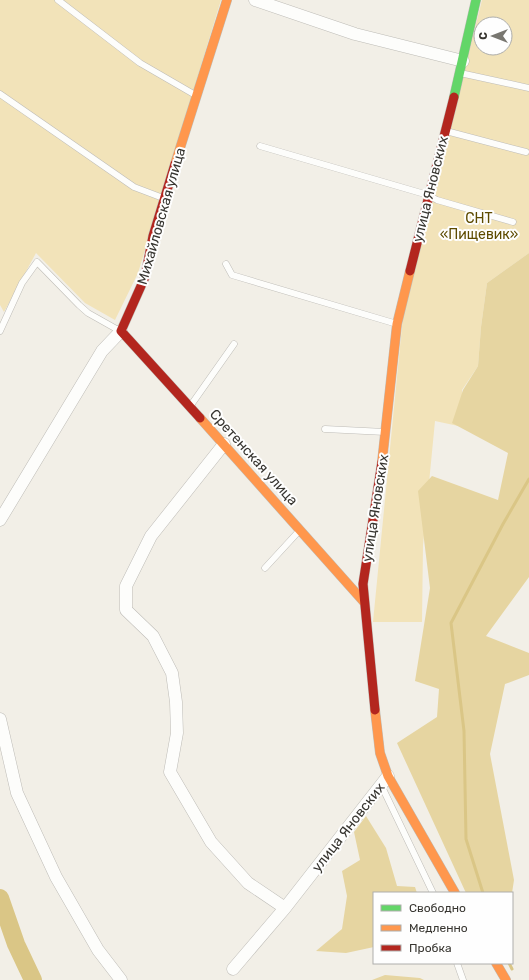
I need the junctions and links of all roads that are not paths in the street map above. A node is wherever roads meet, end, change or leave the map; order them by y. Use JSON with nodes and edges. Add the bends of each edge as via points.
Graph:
{"nodes":[{"id":1,"x":58,"y":0,"type":"edge"},
{"id":2,"x":227,"y":0,"type":"edge"},
{"id":3,"x":255,"y":0,"type":"edge"},
{"id":4,"x":476,"y":0,"type":"edge"},
{"id":5,"x":461,"y":67,"type":"junction"},
{"id":6,"x":529,"y":88,"type":"edge"},
{"id":7,"x":0,"y":94,"type":"edge"},
{"id":8,"x":197,"y":96,"type":"junction"},
{"id":9,"x":444,"y":130,"type":"junction"},
{"id":10,"x":260,"y":146,"type":"dead end"},
{"id":11,"x":526,"y":152,"type":"dead end"},
{"id":12,"x":428,"y":195,"type":"junction"},
{"id":13,"x":165,"y":199,"type":"junction"},
{"id":14,"x":513,"y":222,"type":"dead end"},
{"id":15,"x":226,"y":264,"type":"dead end"},
{"id":16,"x":397,"y":324,"type":"junction"},
{"id":17,"x":0,"y":330,"type":"edge"},
{"id":18,"x":121,"y":331,"type":"junction"},
{"id":19,"x":234,"y":344,"type":"dead end"},
{"id":20,"x":190,"y":407,"type":"junction"},
{"id":21,"x":325,"y":429,"type":"dead end"},
{"id":22,"x":386,"y":432,"type":"junction"},
{"id":23,"x":224,"y":444,"type":"junction"},
{"id":24,"x":0,"y":520,"type":"edge"},
{"id":25,"x":300,"y":531,"type":"junction"},
{"id":26,"x":265,"y":568,"type":"dead end"},
{"id":27,"x":364,"y":602,"type":"junction"},
{"id":28,"x":0,"y":719,"type":"edge"},
{"id":29,"x":388,"y":776,"type":"junction"},
{"id":30,"x":380,"y":786,"type":"junction"},
{"id":31,"x":433,"y":892,"type":"edge"},
{"id":32,"x":455,"y":892,"type":"edge"},
{"id":33,"x":285,"y":908,"type":"junction"},
{"id":34,"x":458,"y":964,"type":"edge"},
{"id":35,"x":497,"y":964,"type":"edge"},
{"id":36,"x":233,"y":969,"type":"dead end"},
{"id":37,"x":121,"y":980,"type":"edge"},
{"id":38,"x":463,"y":980,"type":"edge"},
{"id":39,"x":506,"y":980,"type":"edge"}],
"edges":[{"from":1,"to":8,"type":"lane","via":[[140,63]]},
{"from":2,"to":8,"type":"street","name":"Михайловская улица"},
{"from":3,"to":5,"type":"street"},
{"from":4,"to":5,"type":"street","name":"улица Яновских"},
{"from":5,"to":6,"type":"lane"},
{"from":5,"to":9,"type":"street","name":"улица Яновских"},
{"from":7,"to":13,"type":"lane","via":[[134,187]]},
{"from":8,"to":13,"type":"street","name":"Михайловская улица"},
{"from":9,"to":11,"type":"lane"},
{"from":9,"to":12,"type":"street","name":"улица Яновских"},
{"from":10,"to":12,"type":"lane"},
{"from":12,"to":14,"type":"lane","via":[[437,200]]},
{"from":12,"to":16,"type":"street","name":"улица Яновских"},
{"from":13,"to":18,"type":"street","name":"Михайловская улица","via":[[153,236],[145,277]]},
{"from":15,"to":16,"type":"lane","via":[[232,275]]},
{"from":16,"to":22,"type":"street","name":"улица Яновских"},
{"from":17,"to":18,"type":"lane","via":[[22,282],[37,262],[88,313]]},
{"from":18,"to":20,"type":"street","name":"Сретенская улица"},
{"from":18,"to":24,"type":"street","name":"Михайловская улица","via":[[102,351]]},
{"from":19,"to":20,"type":"lane"},
{"from":20,"to":23,"type":"street","name":"Сретенская улица"},
{"from":21,"to":22,"type":"lane"},
{"from":22,"to":27,"type":"street","name":"улица Яновских","via":[[363,584]]},
{"from":23,"to":25,"type":"street","name":"Сретенская улица"},
{"from":23,"to":33,"type":"street","via":[[151,536],[126,586],[126,610],[153,636],[172,673],[176,702],[176,733],[170,772],[211,842],[248,883]]},
{"from":25,"to":26,"type":"lane"},
{"from":25,"to":27,"type":"street","name":"Сретенская улица"},
{"from":27,"to":29,"type":"street","name":"улица Яновских","via":[[380,752]]},
{"from":28,"to":37,"type":"street","via":[[18,793],[56,877],[98,950]]},
{"from":29,"to":30,"type":"street","name":"улица Яновских"},
{"from":29,"to":32,"type":"street"},
{"from":30,"to":31,"type":"lane"},
{"from":30,"to":33,"type":"street","name":"улица Яновских"},
{"from":33,"to":36,"type":"street","name":"улица Яновских"},
{"from":34,"to":38,"type":"lane"},
{"from":35,"to":39,"type":"street"}]}
